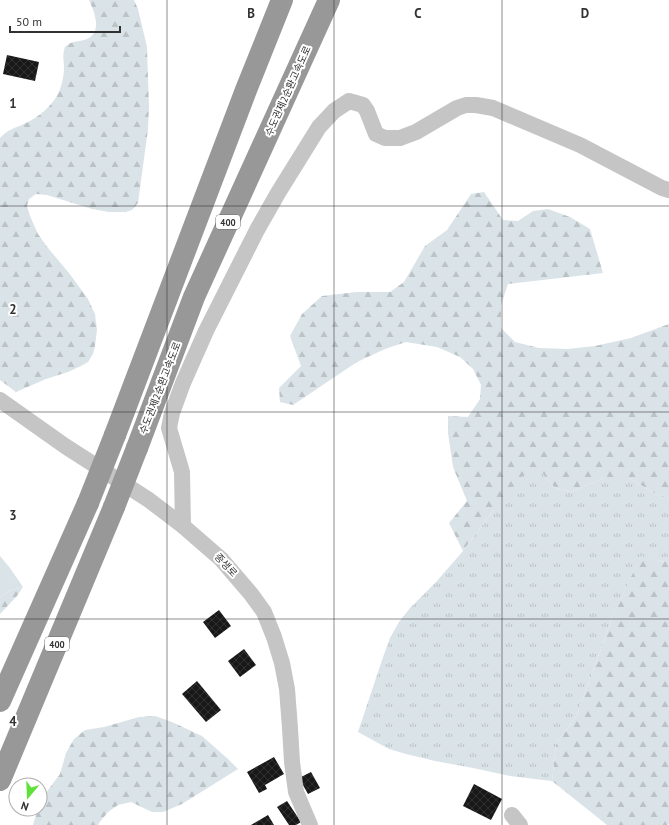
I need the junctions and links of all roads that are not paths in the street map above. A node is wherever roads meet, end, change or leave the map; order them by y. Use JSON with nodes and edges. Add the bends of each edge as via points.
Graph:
{"nodes":[{"id":1,"x":282,"y":0,"type":"edge"},
{"id":2,"x":329,"y":0,"type":"edge"},
{"id":3,"x":669,"y":190,"type":"edge"},
{"id":4,"x":0,"y":400,"type":"edge"},
{"id":5,"x":183,"y":526,"type":"junction"},
{"id":6,"x":0,"y":701,"type":"edge"},
{"id":7,"x":0,"y":780,"type":"edge"},
{"id":8,"x":310,"y":825,"type":"edge"}],
"edges":[{"from":1,"to":6,"type":"highway","bridge":true,"via":[[88,503]]},
{"from":2,"to":7,"type":"highway","name":"수도권제2순환고속도로","number":"400","bridge":true,"via":[[194,297],[114,507]]},
{"from":3,"to":5,"type":"street","via":[[580,144],[493,108],[462,106],[416,132],[400,138],[385,138],[376,134],[363,105],[349,102],[334,111],[319,127],[257,230],[206,331],[174,407],[169,428],[182,472]]},
{"from":4,"to":5,"type":"street","name":"종생로","via":[[149,500]]},
{"from":5,"to":8,"type":"street","name":"종생로","via":[[221,559],[264,612],[274,637],[287,689],[296,792]]}]}
